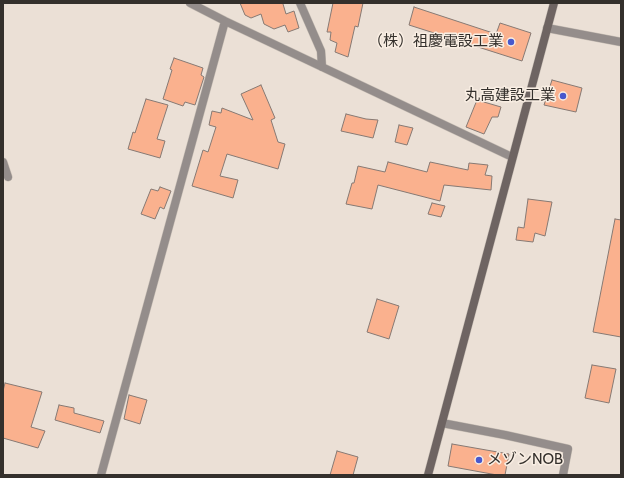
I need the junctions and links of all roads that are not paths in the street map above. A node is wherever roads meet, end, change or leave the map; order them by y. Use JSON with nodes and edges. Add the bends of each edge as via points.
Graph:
{"nodes":[{"id":1,"x":190,"y":3,"type":"edge"},
{"id":2,"x":300,"y":3,"type":"edge"},
{"id":3,"x":554,"y":3,"type":"edge"},
{"id":4,"x":225,"y":21,"type":"junction"},
{"id":5,"x":547,"y":28,"type":"junction"},
{"id":6,"x":621,"y":42,"type":"edge"},
{"id":7,"x":322,"y":67,"type":"junction"},
{"id":8,"x":512,"y":157,"type":"junction"},
{"id":9,"x":3,"y":162,"type":"edge"},
{"id":10,"x":8,"y":177,"type":"dead end"},
{"id":11,"x":442,"y":423,"type":"junction"},
{"id":12,"x":101,"y":475,"type":"edge"},
{"id":13,"x":428,"y":475,"type":"edge"},
{"id":14,"x":563,"y":475,"type":"edge"}],
"edges":[{"from":1,"to":4,"type":"street"},
{"from":2,"to":7,"type":"street","via":[[321,51]]},
{"from":3,"to":5,"type":"street"},
{"from":4,"to":7,"type":"street"},
{"from":4,"to":12,"type":"street"},
{"from":5,"to":6,"type":"street"},
{"from":5,"to":8,"type":"street"},
{"from":7,"to":8,"type":"street"},
{"from":8,"to":11,"type":"street"},
{"from":9,"to":10,"type":"street"},
{"from":11,"to":13,"type":"street"},
{"from":11,"to":14,"type":"street","via":[[568,449]]}]}
